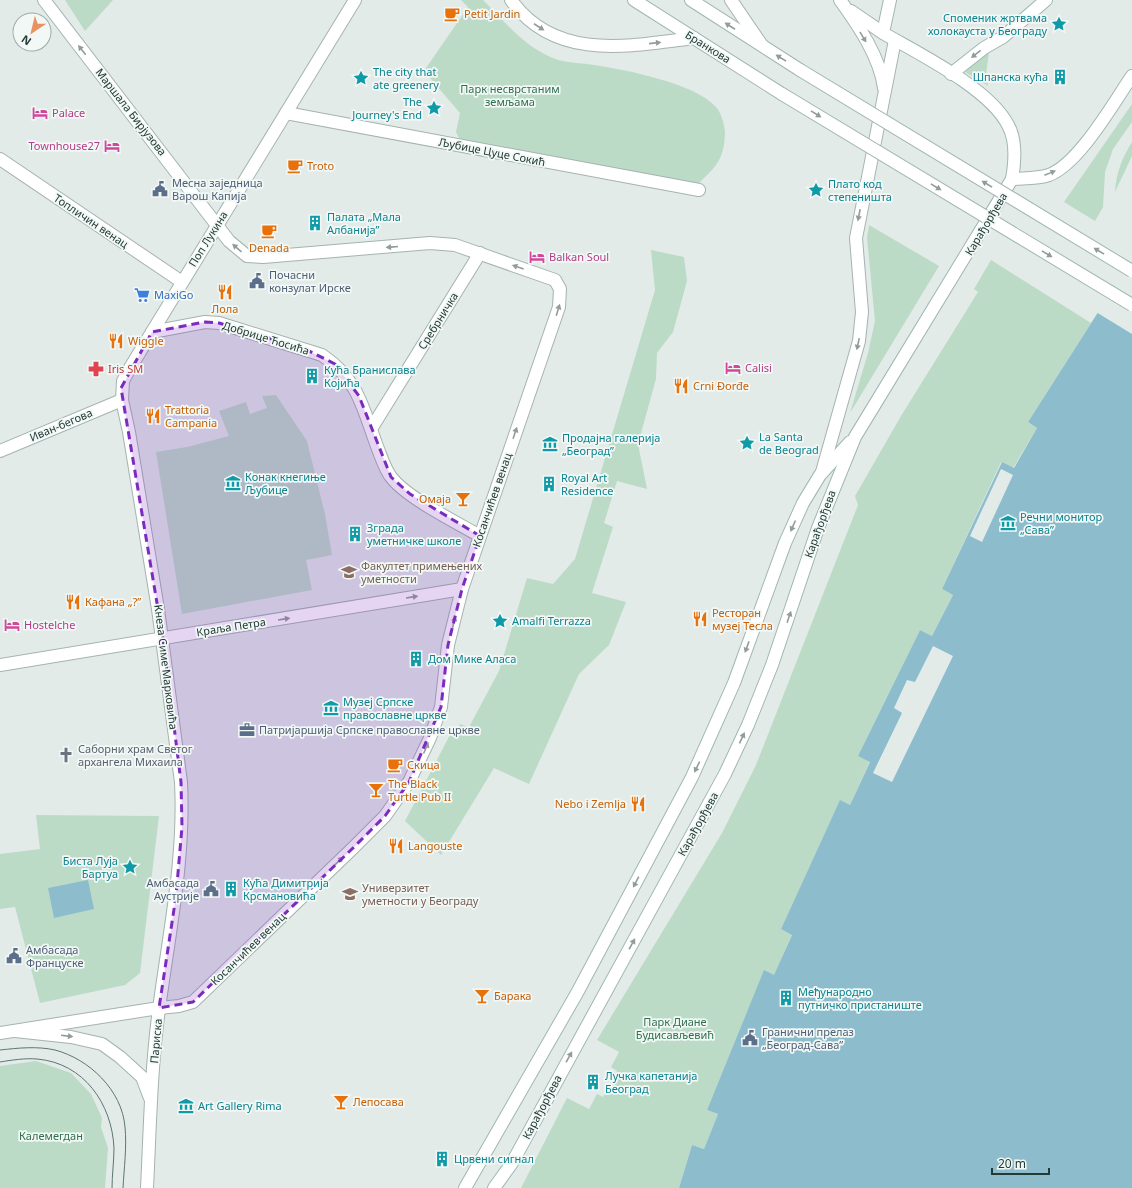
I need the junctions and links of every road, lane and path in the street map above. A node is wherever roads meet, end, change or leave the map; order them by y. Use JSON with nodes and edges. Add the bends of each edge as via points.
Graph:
{"nodes":[{"id":1,"x":44,"y":0,"type":"edge"},
{"id":2,"x":355,"y":0,"type":"edge"},
{"id":3,"x":511,"y":0,"type":"edge"},
{"id":4,"x":634,"y":0,"type":"edge"},
{"id":5,"x":691,"y":0,"type":"edge"},
{"id":6,"x":731,"y":0,"type":"edge"},
{"id":7,"x":890,"y":0,"type":"edge"},
{"id":8,"x":1046,"y":0,"type":"edge"},
{"id":9,"x":842,"y":2,"type":"edge"},
{"id":10,"x":883,"y":33,"type":"junction"},
{"id":11,"x":694,"y":38,"type":"junction"},
{"id":12,"x":895,"y":40,"type":"junction"},
{"id":13,"x":763,"y":47,"type":"junction"},
{"id":14,"x":951,"y":74,"type":"junction"},
{"id":15,"x":1132,"y":76,"type":"edge"},
{"id":16,"x":884,"y":94,"type":"junction"},
{"id":17,"x":286,"y":113,"type":"junction"},
{"id":18,"x":0,"y":159,"type":"edge"},
{"id":19,"x":1012,"y":179,"type":"junction"},
{"id":20,"x":699,"y":190,"type":"dead end"},
{"id":21,"x":217,"y":224,"type":"junction"},
{"id":22,"x":480,"y":253,"type":"junction"},
{"id":23,"x":1132,"y":271,"type":"edge"},
{"id":24,"x":182,"y":282,"type":"junction"},
{"id":25,"x":1132,"y":305,"type":"edge"},
{"id":26,"x":152,"y":332,"type":"junction"},
{"id":27,"x":122,"y":400,"type":"junction"},
{"id":28,"x":371,"y":429,"type":"junction"},
{"id":29,"x":855,"y":437,"type":"junction"},
{"id":30,"x":0,"y":451,"type":"edge"},
{"id":31,"x":822,"y":472,"type":"junction"},
{"id":32,"x":480,"y":536,"type":"junction"},
{"id":33,"x":462,"y":589,"type":"junction"},
{"id":34,"x":163,"y":638,"type":"junction"},
{"id":35,"x":0,"y":665,"type":"edge"},
{"id":36,"x":159,"y":1008,"type":"junction"},
{"id":37,"x":15,"y":1031,"type":"junction"},
{"id":38,"x":0,"y":1033,"type":"edge"},
{"id":39,"x":151,"y":1102,"type":"junction"},
{"id":40,"x":147,"y":1188,"type":"edge"},
{"id":41,"x":465,"y":1188,"type":"edge"},
{"id":42,"x":494,"y":1188,"type":"edge"}],
"edges":[{"from":21,"to":1,"type":"street","name":"Маршала Бирјузова","one_way":true},
{"from":2,"to":17,"type":"street","name":"Поп Лукина"},
{"from":3,"to":11,"type":"street","one_way":true,"via":[[540,28],[573,42],[616,47]]},
{"from":4,"to":11,"type":"street","name":"Бранкова"},
{"from":13,"to":5,"type":"street","one_way":true},
{"from":6,"to":13,"type":"street"},
{"from":7,"to":10,"type":"street"},
{"from":8,"to":14,"type":"street","one_way":true,"via":[[1003,37],[984,48]]},
{"from":9,"to":10,"type":"street","name":"Карађорђева"},
{"from":9,"to":16,"type":"street","one_way":true,"via":[[869,46],[881,77]]},
{"from":10,"to":12,"type":"street","name":"Карађорђева"},
{"from":11,"to":25,"type":"street","name":"Бранкова","one_way":true,"bridge":true,"via":[[782,94]]},
{"from":12,"to":14,"type":"street","name":"Карађорђева"},
{"from":12,"to":16,"type":"street","name":"Карађорђева"},
{"from":23,"to":13,"type":"street","one_way":true,"bridge":true},
{"from":14,"to":19,"type":"street","name":"Карађорђева","via":[[989,102],[1001,113],[1009,126],[1014,155]]},
{"from":19,"to":15,"type":"street","one_way":true,"via":[[1049,175],[1064,166],[1083,146]]},
{"from":16,"to":31,"type":"street","name":"Карађорђева","one_way":true,"via":[[856,238],[862,312],[859,341]]},
{"from":17,"to":20,"type":"street","name":"Љубице Цуце Сокић"},
{"from":17,"to":21,"type":"street","name":"Поп Лукина"},
{"from":18,"to":24,"type":"street","name":"Топличин венац"},
{"from":19,"to":29,"type":"street","name":"Карађорђева"},
{"from":22,"to":21,"type":"street","name":"Косанчићев венац","one_way":true,"via":[[455,245],[430,243],[255,257],[247,256],[237,248]]},
{"from":21,"to":24,"type":"street","name":"Поп Лукина"},
{"from":22,"to":28,"type":"street","name":"Сребрничка"},
{"from":32,"to":22,"type":"street","name":"Косанчићев венац","one_way":true,"via":[[561,298],[560,289],[554,280]]},
{"from":24,"to":26,"type":"street","name":"Поп Лукина"},
{"from":26,"to":27,"type":"street","name":"Поп Лукина","via":[[123,381]]},
{"from":26,"to":28,"type":"street","name":"Добрице Ћосића","via":[[205,322],[219,323],[322,355],[350,380],[360,396]]},
{"from":27,"to":30,"type":"street","name":"Иван-бегова"},
{"from":27,"to":34,"type":"street","name":"Кнеза Симе Марковића"},
{"from":28,"to":32,"type":"street","name":"Добрице Ћосића","via":[[387,471],[400,486]]},
{"from":29,"to":31,"type":"street","name":"Карађорђева"},
{"from":42,"to":29,"type":"street","name":"Карађорђева","one_way":true,"via":[[516,1156],[725,774],[772,665],[818,528]]},
{"from":31,"to":41,"type":"street","name":"Карађорђева","one_way":true,"via":[[803,503],[785,543],[734,683],[692,777],[577,993]]},
{"from":32,"to":33,"type":"street","name":"Косанчићев венац"},
{"from":34,"to":33,"type":"street","name":"Краља Петра","one_way":true},
{"from":36,"to":33,"type":"street","name":"Косанчићев венац","one_way":true,"via":[[193,1002],[385,816],[420,761],[441,707],[448,645]]},
{"from":34,"to":35,"type":"street","name":"Краља Петра"},
{"from":34,"to":36,"type":"street","name":"Кнеза Симе Марковића","via":[[183,808],[180,870]]},
{"from":36,"to":37,"type":"street","name":"Париска"},
{"from":36,"to":39,"type":"street","name":"Париска"},
{"from":37,"to":38,"type":"street","name":"Париска"},
{"from":37,"to":39,"type":"street","one_way":true,"via":[[71,1037],[102,1044],[120,1056],[142,1077]]},
{"from":39,"to":40,"type":"street","name":"Париска"}]}
